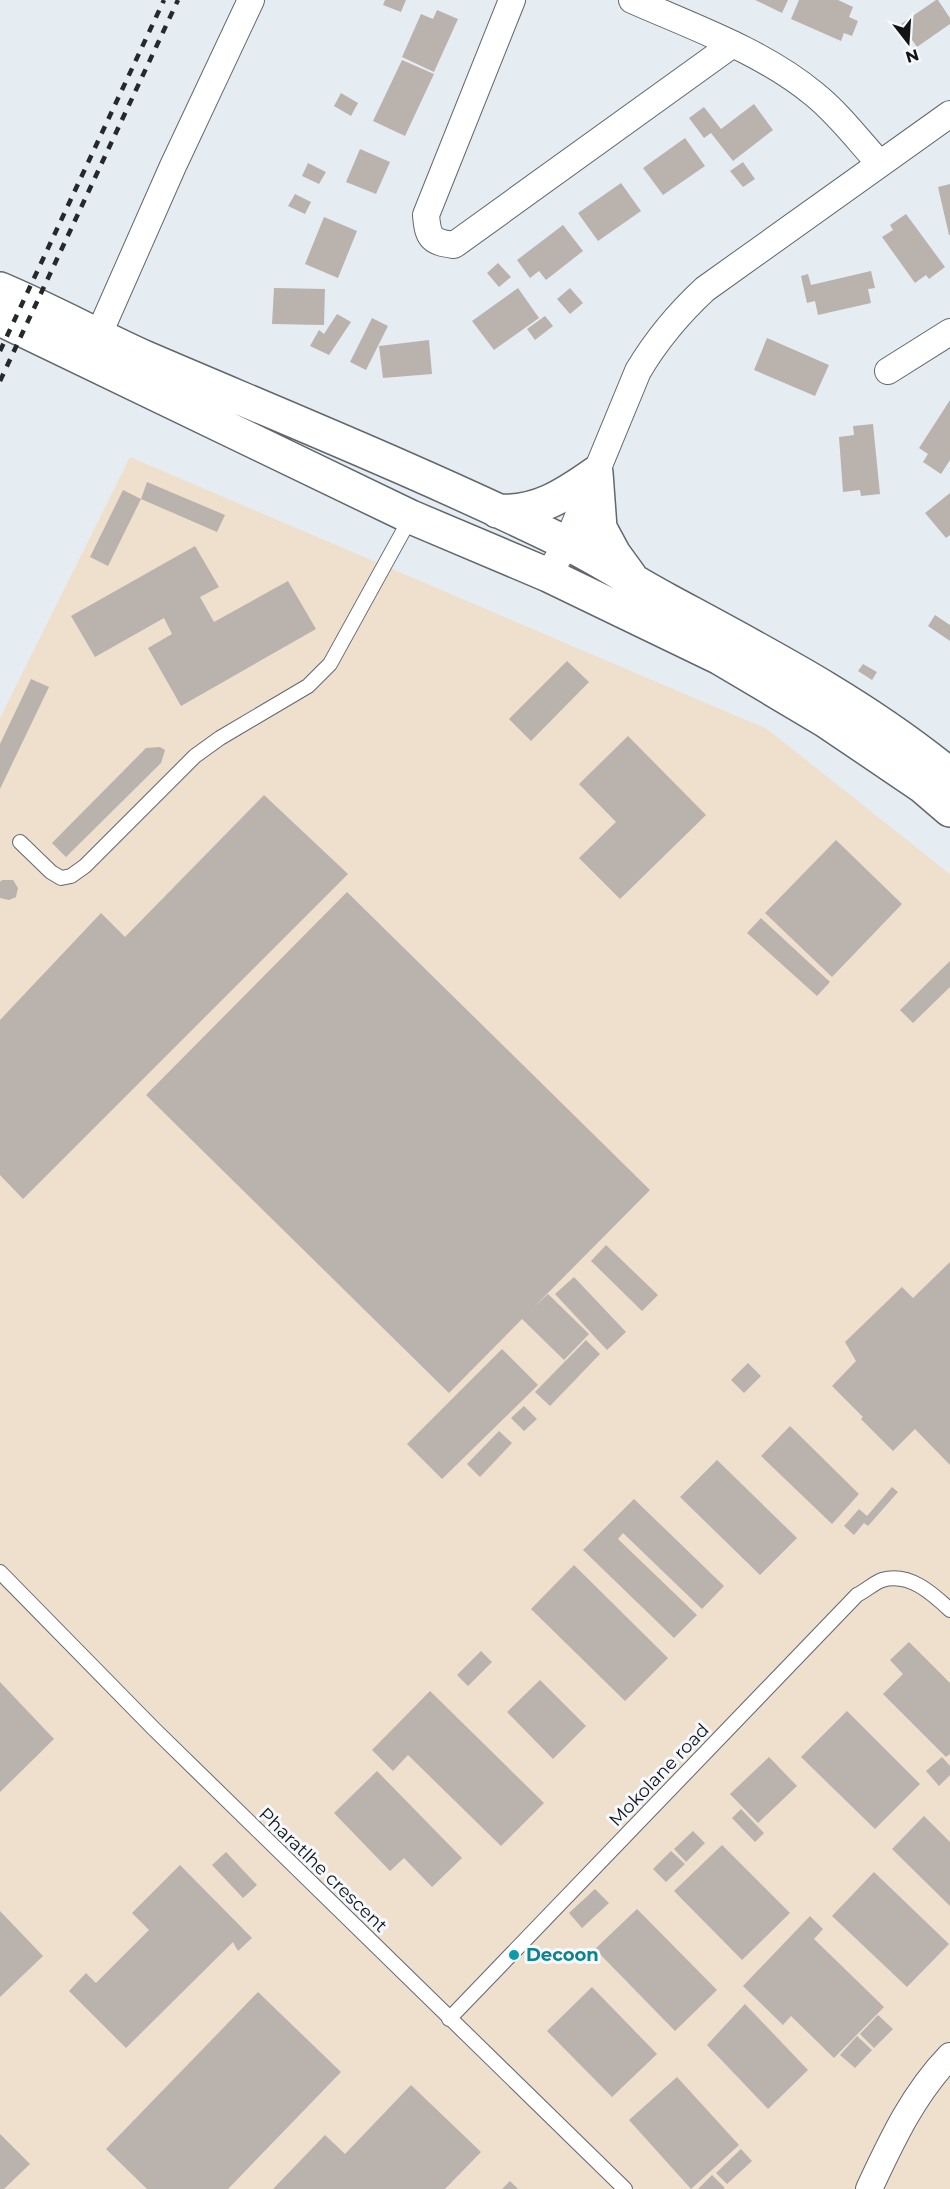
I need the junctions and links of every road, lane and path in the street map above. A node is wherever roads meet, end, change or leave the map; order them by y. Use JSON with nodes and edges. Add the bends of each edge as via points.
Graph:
{"nodes":[{"id":1,"x":251,"y":0,"type":"edge"},
{"id":2,"x":512,"y":0,"type":"edge"},
{"id":3,"x":632,"y":0,"type":"edge"},
{"id":4,"x":733,"y":44,"type":"junction"},
{"id":5,"x":950,"y":114,"type":"edge"},
{"id":6,"x":880,"y":164,"type":"junction"},
{"id":7,"x":0,"y":289,"type":"edge"},
{"id":8,"x":0,"y":320,"type":"edge"},
{"id":9,"x":950,"y":332,"type":"edge"},
{"id":10,"x":98,"y":336,"type":"junction"},
{"id":11,"x":888,"y":371,"type":"dead end"},
{"id":12,"x":596,"y":473,"type":"junction"},
{"id":13,"x":496,"y":510,"type":"junction"},
{"id":14,"x":411,"y":517,"type":"junction"},
{"id":15,"x":567,"y":543,"type":"junction"},
{"id":16,"x":548,"y":575,"type":"junction"},
{"id":17,"x":635,"y":583,"type":"junction"},
{"id":18,"x":950,"y":775,"type":"edge"},
{"id":19,"x":950,"y":810,"type":"edge"},
{"id":20,"x":20,"y":842,"type":"dead end"},
{"id":21,"x":0,"y":1572,"type":"edge"},
{"id":22,"x":950,"y":1610,"type":"edge"},
{"id":23,"x":449,"y":2019,"type":"junction"},
{"id":24,"x":950,"y":2056,"type":"edge"},
{"id":25,"x":625,"y":2189,"type":"edge"},
{"id":26,"x":869,"y":2189,"type":"edge"}],
"edges":[{"from":1,"to":10,"type":"street"},
{"from":2,"to":4,"type":"street","via":[[426,215],[428,233],[438,243],[454,245]]},
{"from":3,"to":4,"type":"street"},
{"from":4,"to":6,"type":"street","via":[[815,94]]},
{"from":5,"to":6,"type":"street"},
{"from":6,"to":12,"type":"street","via":[[705,289],[675,318],[638,371]]},
{"from":7,"to":10,"type":"main road"},
{"from":8,"to":14,"type":"main road"},
{"from":9,"to":11,"type":"street"},
{"from":10,"to":13,"type":"main road"},
{"from":12,"to":13,"type":"main road","via":[[538,507],[511,512]]},
{"from":12,"to":15,"type":"street"},
{"from":12,"to":17,"type":"main road","via":[[600,528]]},
{"from":13,"to":15,"type":"main road"},
{"from":14,"to":16,"type":"main road"},
{"from":14,"to":20,"type":"lane","via":[[330,664],[308,686],[195,756],[71,876],[61,878],[51,872]]},
{"from":15,"to":16,"type":"street"},
{"from":15,"to":17,"type":"main road"},
{"from":16,"to":19,"type":"main road","via":[[720,658],[826,721],[922,786]]},
{"from":17,"to":18,"type":"main road","via":[[856,706]]},
{"from":21,"to":23,"type":"lane","name":"Pharatlhe crescent","via":[[154,1730]]},
{"from":22,"to":23,"type":"lane","name":"Mokolane road","via":[[934,1595],[906,1579],[883,1580],[857,1595]]},
{"from":23,"to":25,"type":"lane","name":"Pharatlhe crescent"},
{"from":24,"to":26,"type":"street","via":[[917,2097]]}]}
